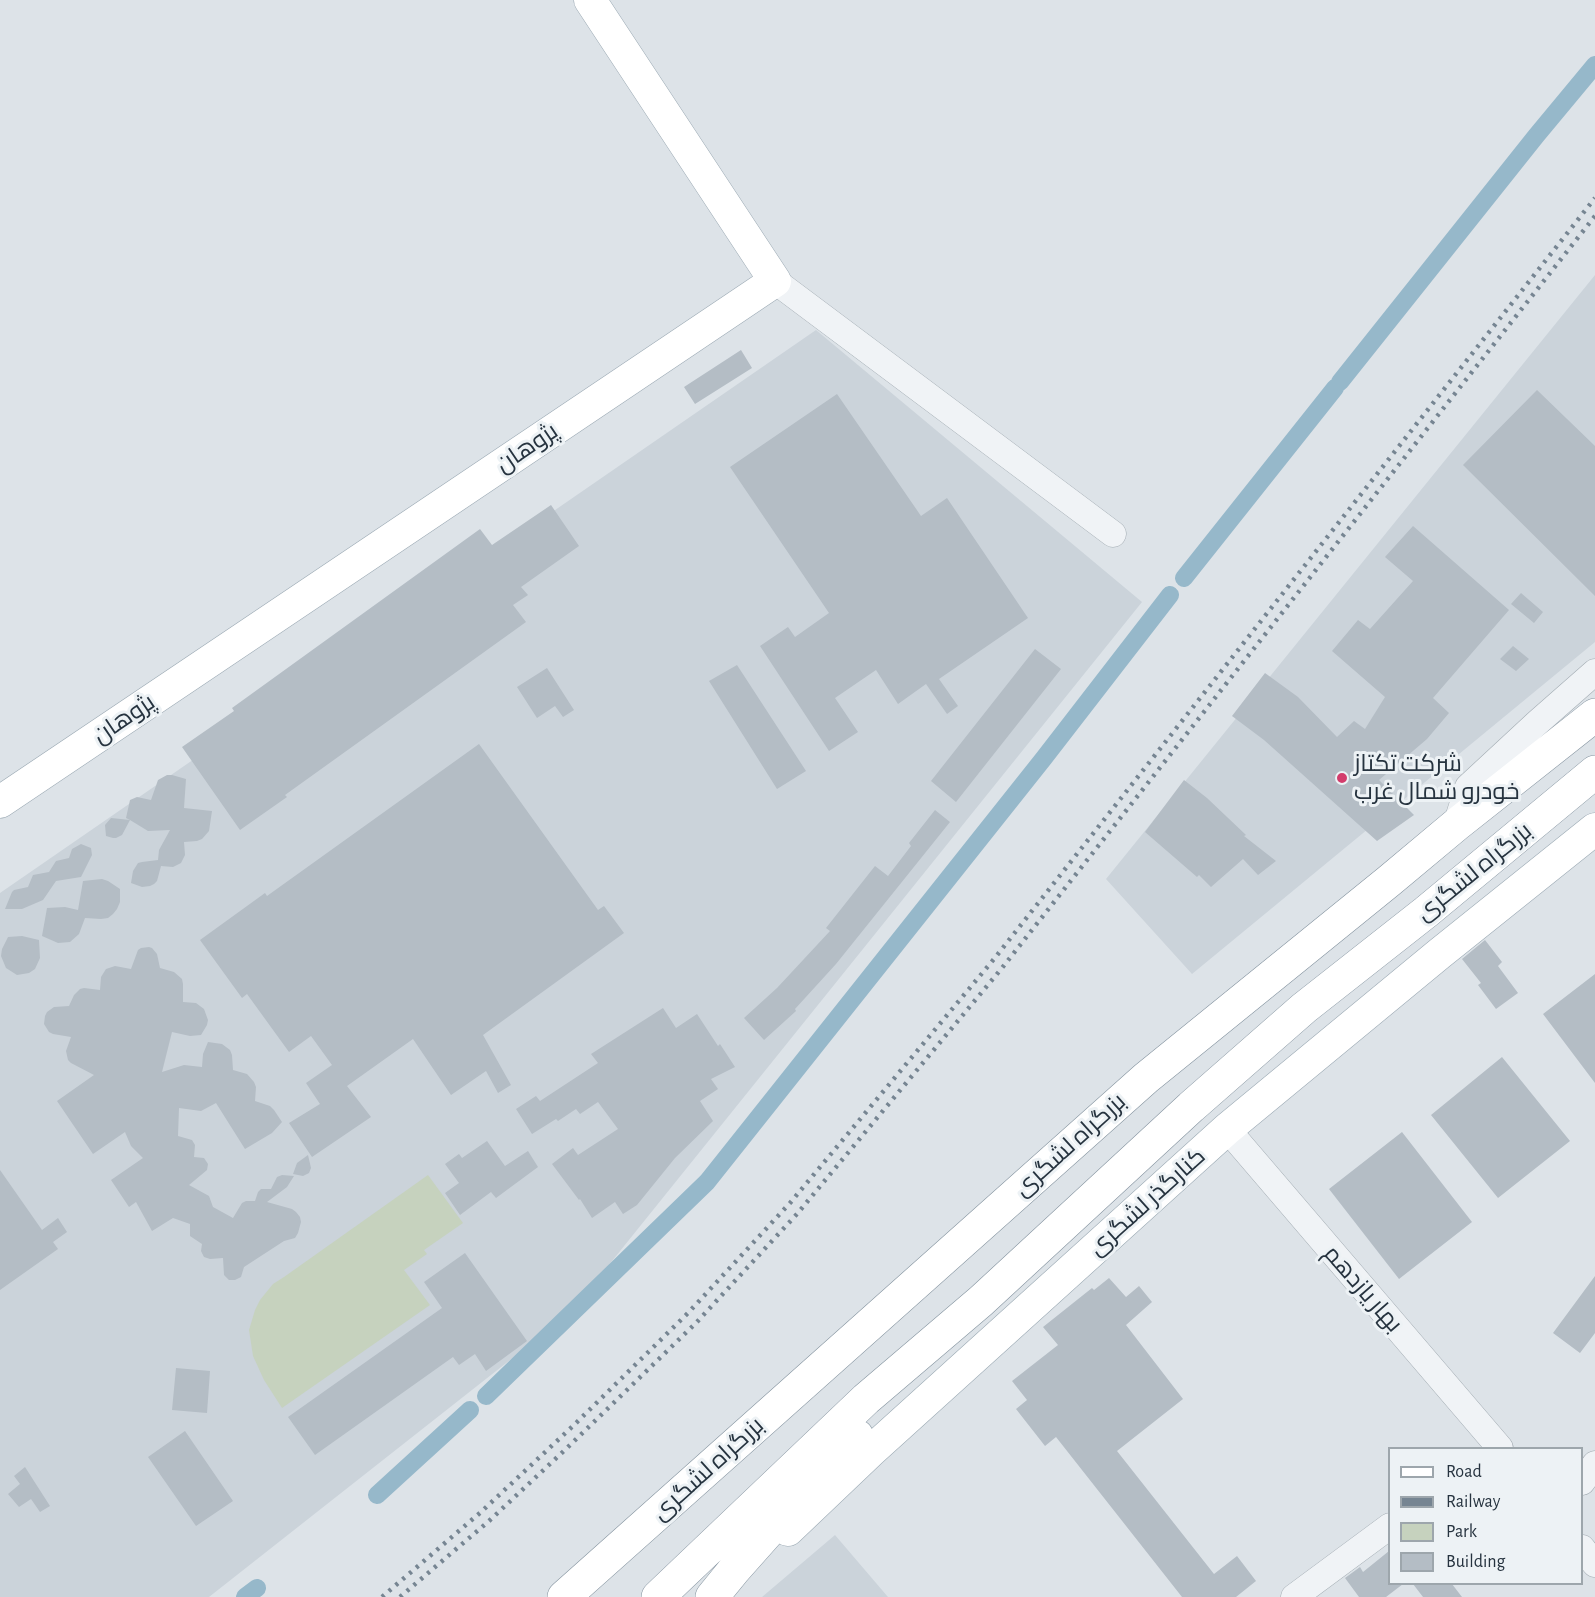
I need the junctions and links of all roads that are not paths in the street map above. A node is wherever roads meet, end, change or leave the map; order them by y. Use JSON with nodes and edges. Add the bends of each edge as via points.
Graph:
{"nodes":[{"id":1,"x":590,"y":0,"type":"edge"},
{"id":2,"x":775,"y":281,"type":"junction"},
{"id":3,"x":1113,"y":534,"type":"dead end"},
{"id":4,"x":1595,"y":672,"type":"edge"},
{"id":5,"x":1595,"y":715,"type":"edge"},
{"id":6,"x":1595,"y":772,"type":"edge"},
{"id":7,"x":0,"y":802,"type":"edge"},
{"id":8,"x":1456,"y":825,"type":"junction"},
{"id":9,"x":1595,"y":829,"type":"edge"},
{"id":10,"x":1227,"y":1129,"type":"junction"},
{"id":11,"x":981,"y":1301,"type":"junction"},
{"id":12,"x":1495,"y":1447,"type":"edge"},
{"id":13,"x":1595,"y":1464,"type":"edge"},
{"id":14,"x":1583,"y":1479,"type":"edge"},
{"id":15,"x":1388,"y":1527,"type":"edge"},
{"id":16,"x":1583,"y":1550,"type":"edge"},
{"id":17,"x":1595,"y":1564,"type":"edge"},
{"id":18,"x":564,"y":1597,"type":"edge"},
{"id":19,"x":658,"y":1597,"type":"edge"},
{"id":20,"x":712,"y":1597,"type":"edge"},
{"id":21,"x":718,"y":1597,"type":"edge"},
{"id":22,"x":1294,"y":1597,"type":"edge"}],
"edges":[{"from":1,"to":2,"type":"main road"},
{"from":2,"to":3,"type":"street"},
{"from":2,"to":7,"type":"main road","name":"پژوهان"},
{"from":4,"to":8,"type":"street","via":[[1468,787]]},
{"from":5,"to":8,"type":"highway","name":"بزرگراه لشگری"},
{"from":6,"to":11,"type":"highway","name":"بزرگراه لشگری","via":[[1304,1008]]},
{"from":8,"to":18,"type":"highway","name":"بزرگراه لشگری","via":[[1146,1078]]},
{"from":9,"to":10,"type":"main road","name":"کنارگذر لشگری"},
{"from":10,"to":12,"type":"street","name":"بهار یازدهم"},
{"from":10,"to":21,"type":"main road","name":"کنارگذر لشگری","via":[[871,1451]]},
{"from":11,"to":19,"type":"highway","name":"بزرگراه لشگری","via":[[866,1399]]},
{"from":11,"to":20,"type":"highway"},
{"from":13,"to":14,"type":"street"},
{"from":15,"to":22,"type":"street"},
{"from":16,"to":17,"type":"street"}]}
